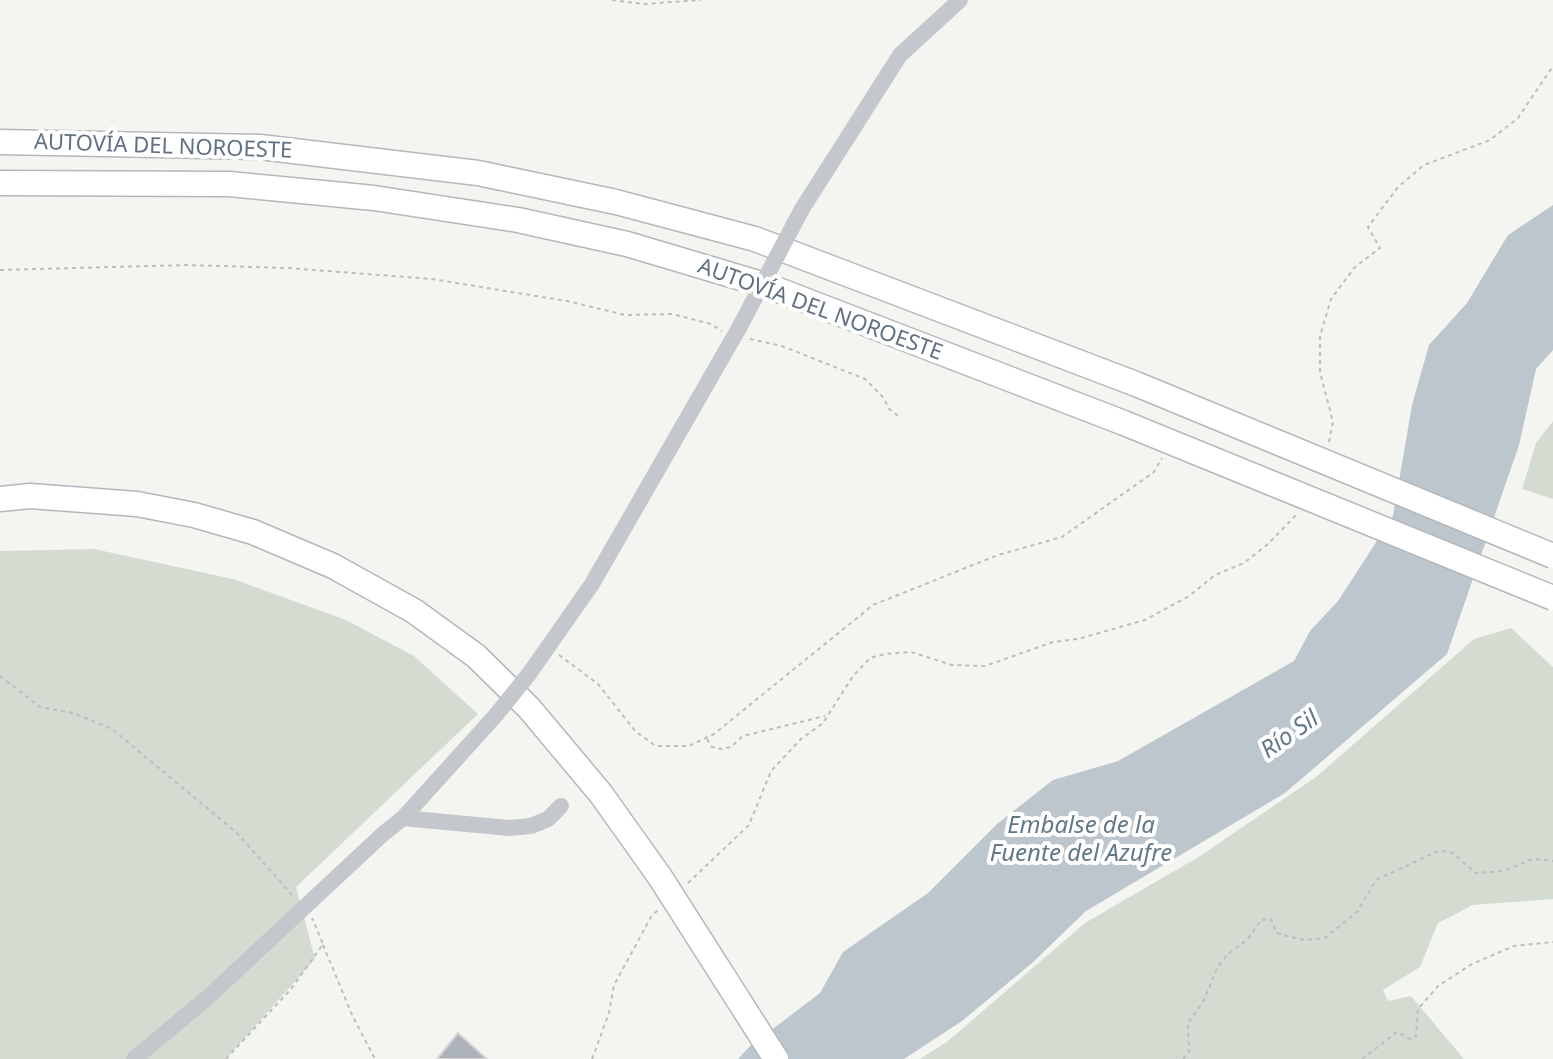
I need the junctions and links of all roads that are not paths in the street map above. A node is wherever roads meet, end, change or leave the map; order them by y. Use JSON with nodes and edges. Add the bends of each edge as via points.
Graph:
{"nodes":[{"id":1,"x":960,"y":0,"type":"edge"},
{"id":2,"x":0,"y":142,"type":"edge"},
{"id":3,"x":0,"y":183,"type":"edge"},
{"id":4,"x":0,"y":499,"type":"edge"},
{"id":5,"x":1553,"y":556,"type":"edge"},
{"id":6,"x":1553,"y":598,"type":"edge"},
{"id":7,"x":561,"y":806,"type":"dead end"},
{"id":8,"x":403,"y":818,"type":"junction"},
{"id":9,"x":134,"y":1059,"type":"edge"},
{"id":10,"x":776,"y":1059,"type":"edge"}],
"edges":[{"from":1,"to":8,"type":"street","bridge":true,"via":[[900,55],[802,209],[592,584],[496,715]]},
{"from":2,"to":5,"type":"highway","name":"AUTOVÍA DEL NOROESTE","bridge":true,"via":[[260,147],[478,173],[755,239],[1136,384]]},
{"from":3,"to":6,"type":"highway","name":"AUTOVÍA DEL NOROESTE","bridge":true,"via":[[229,184],[374,198],[518,220],[627,244],[768,286],[1124,423]]},
{"from":4,"to":10,"type":"highway","bridge":true,"via":[[30,496],[137,504],[194,515],[306,555],[414,611],[476,656],[529,708],[601,794],[671,883]]},
{"from":7,"to":8,"type":"street","via":[[548,819],[509,828]]},
{"from":8,"to":9,"type":"street"}]}
